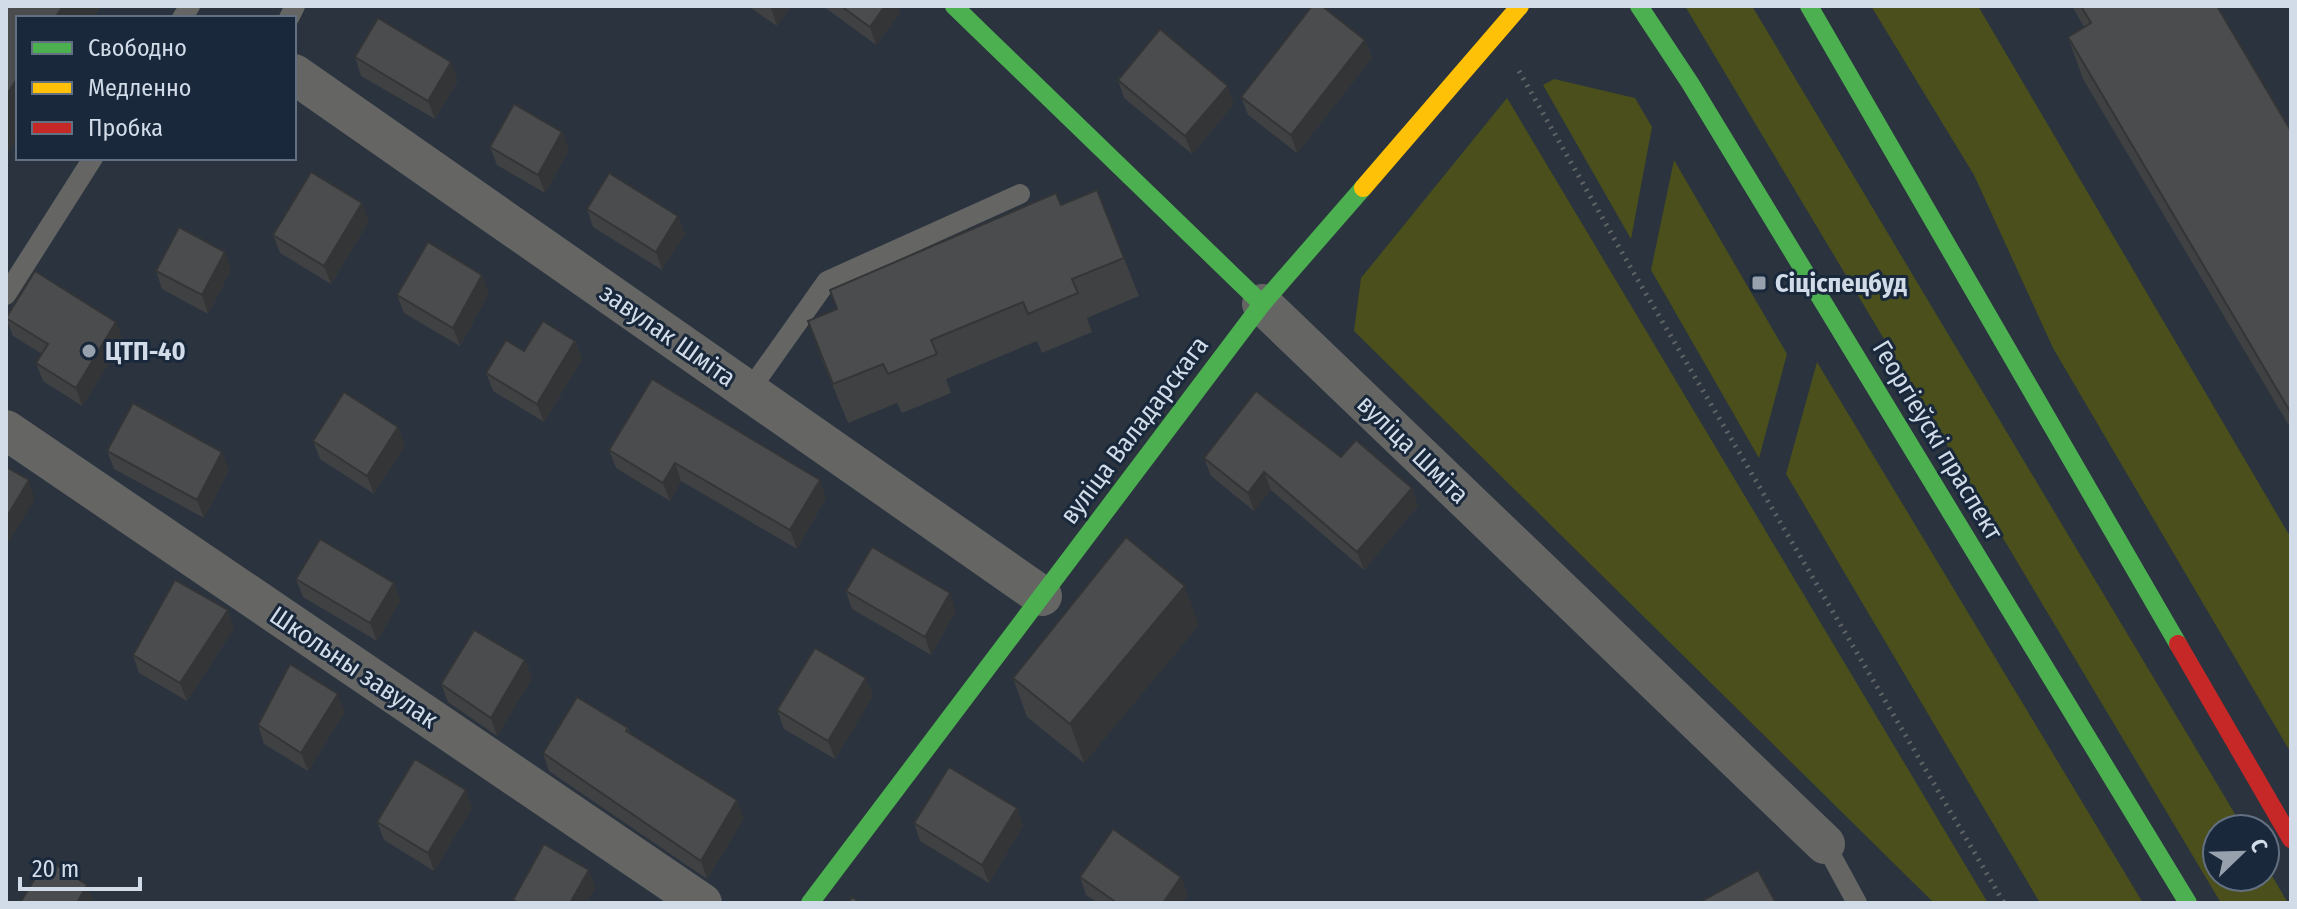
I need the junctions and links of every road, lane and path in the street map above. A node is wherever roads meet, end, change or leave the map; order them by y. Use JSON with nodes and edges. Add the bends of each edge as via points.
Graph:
{"nodes":[{"id":1,"x":954,"y":6,"type":"edge"},
{"id":2,"x":1520,"y":6,"type":"edge"},
{"id":3,"x":1639,"y":6,"type":"edge"},
{"id":4,"x":1809,"y":6,"type":"edge"},
{"id":5,"x":296,"y":75,"type":"edge"},
{"id":6,"x":1521,"y":75,"type":"dead end"},
{"id":7,"x":92,"y":160,"type":"edge"},
{"id":8,"x":1020,"y":194,"type":"dead end"},
{"id":9,"x":6,"y":295,"type":"edge"},
{"id":10,"x":1262,"y":304,"type":"junction"},
{"id":11,"x":749,"y":391,"type":"junction"},
{"id":12,"x":6,"y":430,"type":"edge"},
{"id":13,"x":1042,"y":596,"type":"junction"},
{"id":14,"x":2291,"y":839,"type":"edge"},
{"id":15,"x":1825,"y":844,"type":"joint"},
{"id":16,"x":702,"y":903,"type":"edge"},
{"id":17,"x":810,"y":903,"type":"edge"},
{"id":18,"x":1857,"y":903,"type":"edge"},
{"id":19,"x":2004,"y":903,"type":"edge"},
{"id":20,"x":2188,"y":903,"type":"edge"}],
"edges":[{"from":1,"to":10,"type":"main road","name":"вуліца Шміта"},
{"from":2,"to":10,"type":"main road","name":"вуліца Валадарскага"},
{"from":3,"to":20,"type":"main road","name":"Георгіеўскі праспект"},
{"from":4,"to":14,"type":"main road"},
{"from":5,"to":11,"type":"street","name":"завулак Шміта"},
{"from":6,"to":19,"type":"path"},
{"from":7,"to":9,"type":"lane"},
{"from":8,"to":11,"type":"lane","via":[[827,281]]},
{"from":10,"to":13,"type":"main road","name":"вуліца Валадарскага"},
{"from":10,"to":15,"type":"street","name":"вуліца Шміта"},
{"from":11,"to":13,"type":"street","name":"завулак Шміта"},
{"from":12,"to":16,"type":"street","name":"Школьны завулак"},
{"from":13,"to":17,"type":"main road","name":"вуліца Валадарскага"},
{"from":15,"to":18,"type":"lane","name":"вуліца Шміта"}]}
